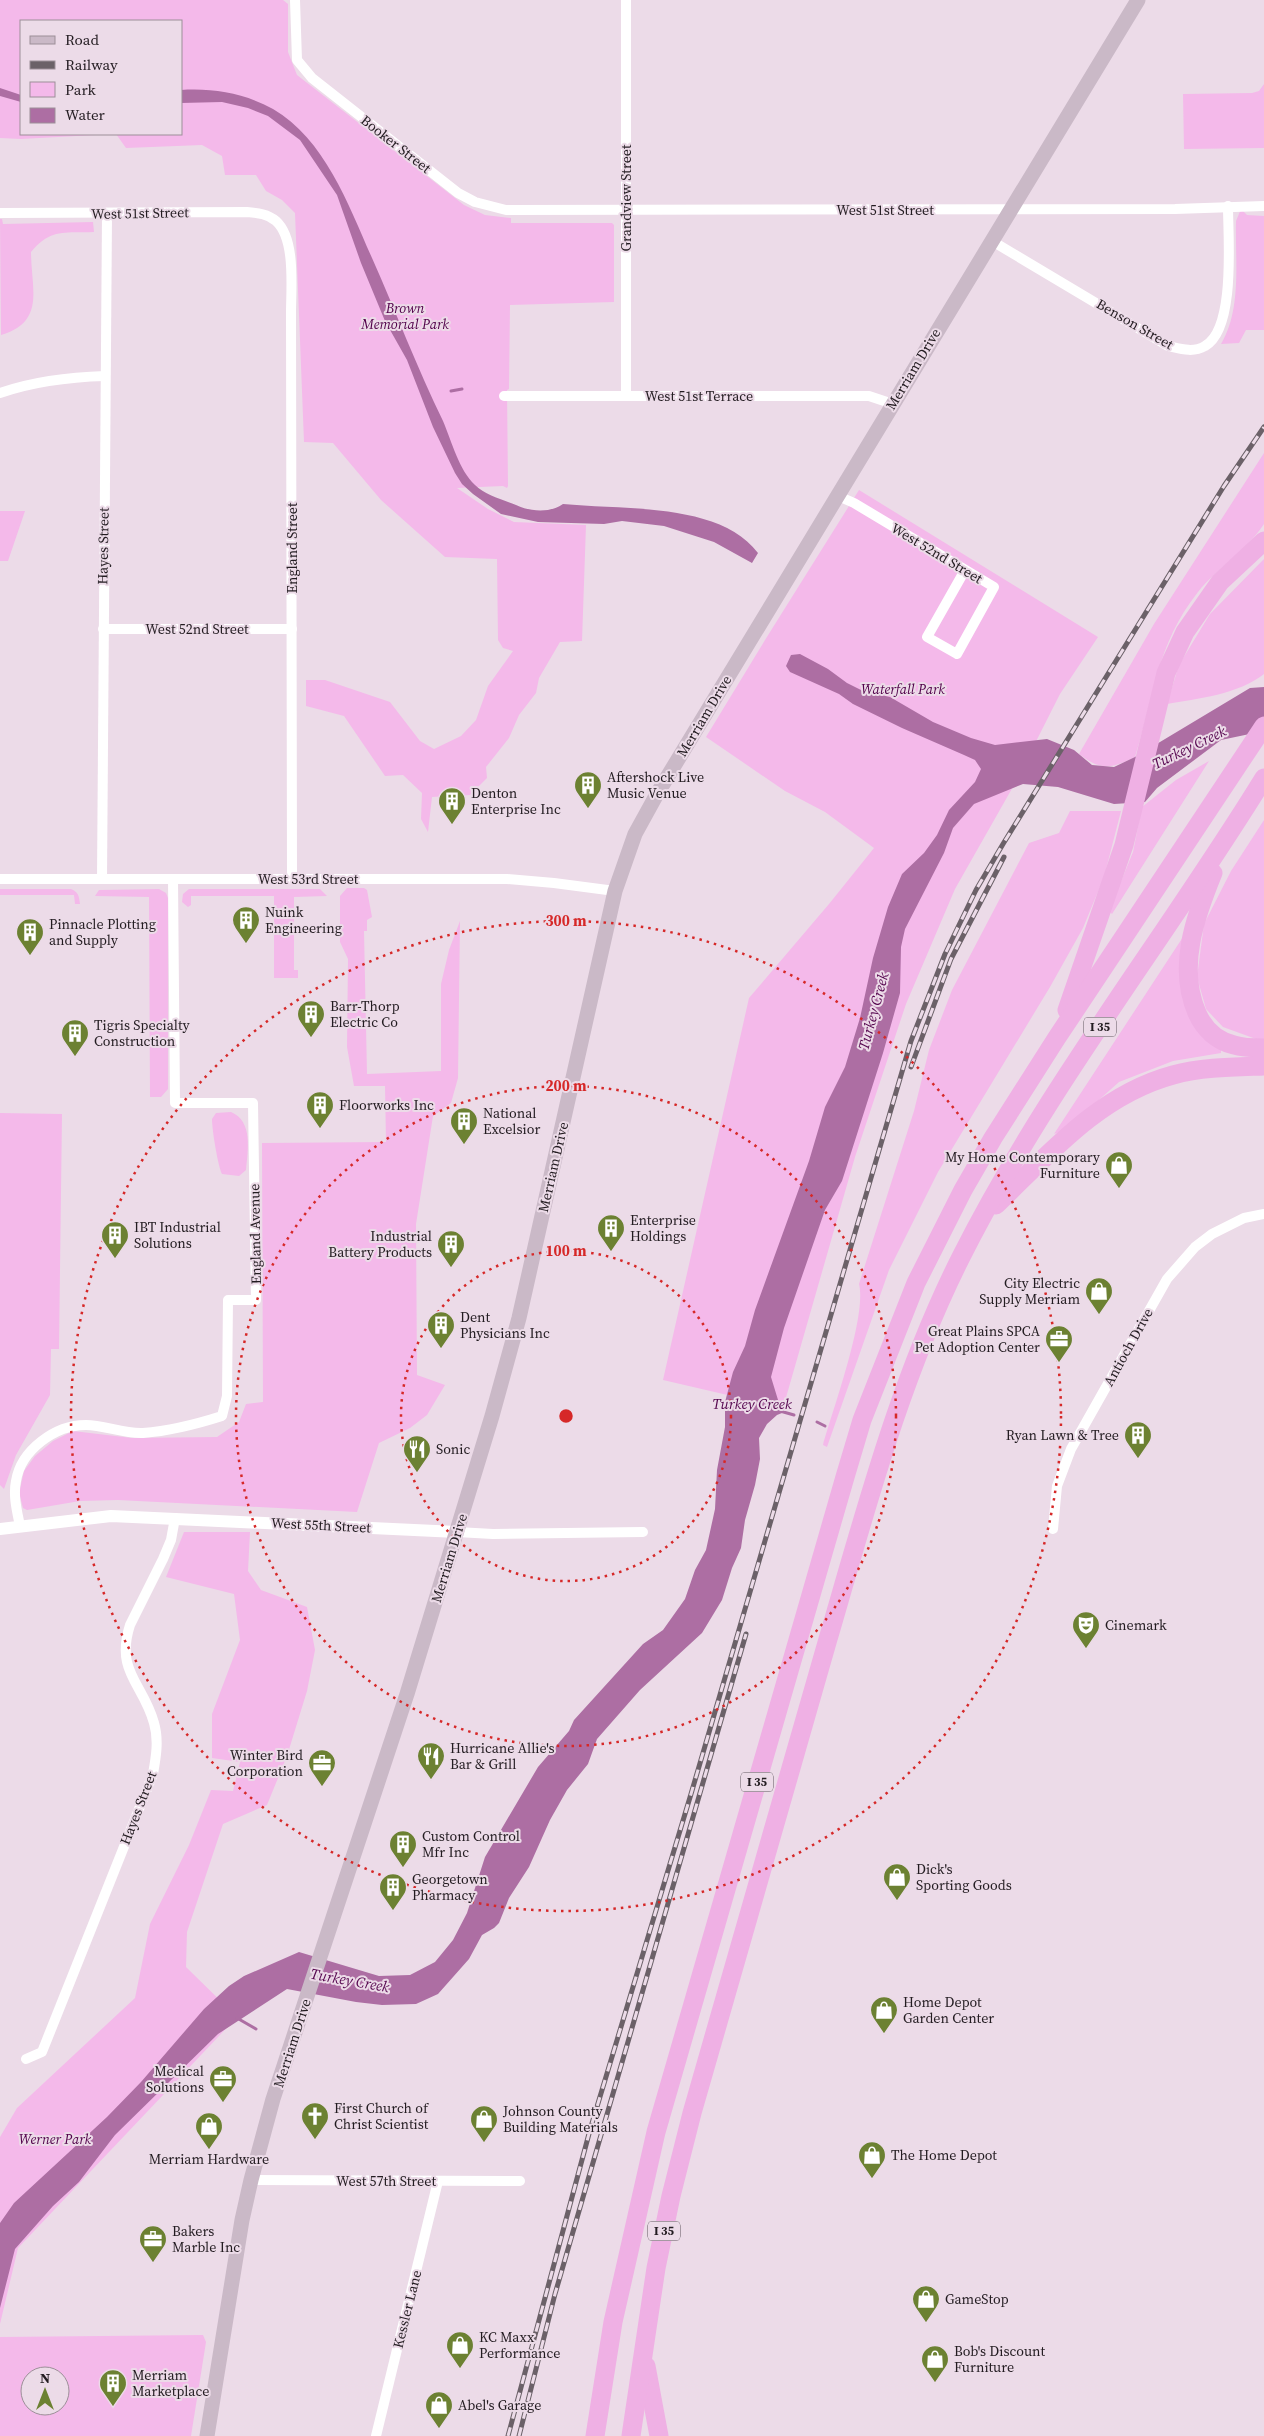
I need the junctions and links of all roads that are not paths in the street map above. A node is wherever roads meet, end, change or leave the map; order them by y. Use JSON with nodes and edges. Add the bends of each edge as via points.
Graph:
{"nodes":[{"id":1,"x":295,"y":0,"type":"edge"},
{"id":2,"x":626,"y":0,"type":"edge"},
{"id":3,"x":1138,"y":0,"type":"edge"},
{"id":4,"x":1228,"y":206,"type":"junction"},
{"id":5,"x":1264,"y":206,"type":"edge"},
{"id":6,"x":1011,"y":209,"type":"junction"},
{"id":7,"x":506,"y":210,"type":"joint"},
{"id":8,"x":626,"y":210,"type":"junction"},
{"id":9,"x":0,"y":213,"type":"edge"},
{"id":10,"x":106,"y":214,"type":"junction"},
{"id":11,"x":277,"y":222,"type":"joint"},
{"id":12,"x":992,"y":242,"type":"junction"},
{"id":13,"x":105,"y":376,"type":"junction"},
{"id":14,"x":0,"y":393,"type":"edge"},
{"id":15,"x":504,"y":396,"type":"dead end"},
{"id":16,"x":626,"y":396,"type":"junction"},
{"id":17,"x":892,"y":404,"type":"junction"},
{"id":18,"x":838,"y":496,"type":"junction"},
{"id":19,"x":1264,"y":541,"type":"edge"},
{"id":20,"x":965,"y":570,"type":"junction"},
{"id":21,"x":102,"y":629,"type":"junction"},
{"id":22,"x":292,"y":629,"type":"junction"},
{"id":23,"x":1264,"y":726,"type":"edge"},
{"id":24,"x":1264,"y":778,"type":"edge"},
{"id":25,"x":1227,"y":838,"type":"junction"},
{"id":26,"x":0,"y":878,"type":"edge"},
{"id":27,"x":292,"y":878,"type":"junction"},
{"id":28,"x":102,"y":879,"type":"junction"},
{"id":29,"x":173,"y":879,"type":"junction"},
{"id":30,"x":614,"y":891,"type":"junction"},
{"id":31,"x":1056,"y":1039,"type":"junction"},
{"id":32,"x":1264,"y":1048,"type":"edge"},
{"id":33,"x":1264,"y":1066,"type":"edge"},
{"id":34,"x":1264,"y":1214,"type":"edge"},
{"id":35,"x":981,"y":1220,"type":"junction"},
{"id":36,"x":174,"y":1518,"type":"junction"},
{"id":37,"x":20,"y":1526,"type":"junction"},
{"id":38,"x":0,"y":1529,"type":"edge"},
{"id":39,"x":1053,"y":1529,"type":"dead end"},
{"id":40,"x":457,"y":1532,"type":"junction"},
{"id":41,"x":643,"y":1532,"type":"dead end"},
{"id":42,"x":26,"y":2059,"type":"dead end"},
{"id":43,"x":251,"y":2180,"type":"junction"},
{"id":44,"x":438,"y":2181,"type":"junction"},
{"id":45,"x":520,"y":2181,"type":"dead end"},
{"id":46,"x":643,"y":2350,"type":"junction"},
{"id":47,"x":599,"y":2411,"type":"junction"},
{"id":48,"x":206,"y":2436,"type":"edge"},
{"id":49,"x":376,"y":2436,"type":"edge"},
{"id":50,"x":581,"y":2436,"type":"edge"},
{"id":51,"x":595,"y":2436,"type":"edge"},
{"id":52,"x":631,"y":2436,"type":"edge"},
{"id":53,"x":658,"y":2436,"type":"edge"}],
"edges":[{"from":1,"to":7,"type":"street","name":"Booker Street","via":[[297,60],[312,78],[458,193],[475,202]]},
{"from":2,"to":8,"type":"street","name":"Grandview Street"},
{"from":3,"to":6,"type":"main road","name":"Merriam Drive"},
{"from":4,"to":5,"type":"street","name":"West 51st Street"},
{"from":4,"to":6,"type":"street","name":"West 51st Street","via":[[1194,209]]},
{"from":4,"to":12,"type":"street","name":"Benson Street","via":[[1224,313],[1221,327],[1213,340],[1199,349],[1168,346]]},
{"from":6,"to":8,"type":"street","name":"West 51st Street"},
{"from":6,"to":12,"type":"main road","name":"Merriam Drive"},
{"from":7,"to":8,"type":"street","name":"West 51st Street"},
{"from":8,"to":16,"type":"street","name":"Grandview Street"},
{"from":9,"to":10,"type":"street","name":"West 51st Street"},
{"from":10,"to":11,"type":"street","name":"West 51st Street","via":[[247,212],[265,214]]},
{"from":10,"to":13,"type":"street","name":"Hayes Street"},
{"from":11,"to":22,"type":"street","name":"England Street","via":[[287,236],[290,264]]},
{"from":12,"to":17,"type":"main road","name":"Merriam Drive"},
{"from":13,"to":14,"type":"street","via":[[66,378],[23,385]]},
{"from":13,"to":21,"type":"street","name":"Hayes Street"},
{"from":15,"to":16,"type":"street","name":"West 51st Terrace"},
{"from":16,"to":17,"type":"street","name":"West 51st Terrace","via":[[869,396]]},
{"from":17,"to":18,"type":"main road","name":"Merriam Drive"},
{"from":18,"to":20,"type":"street","name":"West 52nd Street"},
{"from":18,"to":30,"type":"main road","name":"Merriam Drive","via":[[657,794],[635,834]]},
{"from":19,"to":31,"type":"highway","via":[[1220,582],[1175,652],[1159,695],[1116,872]]},
{"from":20,"to":20,"type":"street","name":"West 52nd Street","via":[[994,587],[956,654],[927,637]]},
{"from":21,"to":22,"type":"street","name":"West 52nd Street"},
{"from":21,"to":28,"type":"street","name":"Hayes Street"},
{"from":22,"to":27,"type":"street","name":"England Street"},
{"from":23,"to":31,"type":"highway","number":"I 35"},
{"from":24,"to":25,"type":"highway","number":"I 35"},
{"from":25,"to":32,"type":"highway","via":[[1200,906],[1192,936],[1188,973],[1190,990],[1193,1004],[1208,1031],[1233,1045]]},
{"from":25,"to":35,"type":"highway","number":"I 35","via":[[1031,1131]]},
{"from":26,"to":28,"type":"street","name":"West 53rd Street"},
{"from":27,"to":29,"type":"street","name":"West 53rd Street"},
{"from":27,"to":30,"type":"street","name":"West 53rd Street","via":[[507,879]]},
{"from":28,"to":29,"type":"street","name":"West 53rd Street"},
{"from":29,"to":37,"type":"street","name":"England Avenue","via":[[175,1103],[253,1103],[256,1300],[228,1300],[227,1396],[222,1416],[198,1424],[142,1433],[86,1425],[67,1427],[48,1437],[31,1450],[20,1465],[15,1498]]},
{"from":30,"to":40,"type":"main road","name":"Merriam Drive","via":[[519,1318]]},
{"from":31,"to":47,"type":"highway","number":"I 35","via":[[993,1138],[930,1252],[862,1420],[656,2132],[613,2322]]},
{"from":33,"to":35,"type":"highway","via":[[1199,1070],[1173,1075],[1127,1092],[1082,1123]]},
{"from":34,"to":39,"type":"street","name":"Antioch Drive","via":[[1244,1218],[1212,1234],[1195,1247],[1167,1279],[1071,1449],[1058,1486]]},
{"from":35,"to":46,"type":"highway","number":"I 35","via":[[952,1276],[910,1372],[874,1480],[692,2113],[656,2268]]},
{"from":36,"to":37,"type":"street","name":"West 55th Street","via":[[111,1516]]},
{"from":36,"to":40,"type":"street","name":"West 55th Street"},
{"from":36,"to":42,"type":"street","name":"Hayes Street","via":[[171,1540],[130,1626],[124,1654],[129,1672],[155,1725],[157,1741],[153,1774],[42,2052]]},
{"from":37,"to":38,"type":"street","name":"West 55th Street"},
{"from":40,"to":41,"type":"street","name":"West 55th Street"},
{"from":40,"to":43,"type":"main road","name":"Merriam Drive","via":[[268,2116]]},
{"from":43,"to":44,"type":"street","name":"West 57th Street"},
{"from":43,"to":48,"type":"main road","name":"Merriam Drive"},
{"from":44,"to":45,"type":"street","name":"West 57th Street"},
{"from":44,"to":49,"type":"street","name":"Kessler Lane"},
{"from":46,"to":52,"type":"highway","number":"I 35"},
{"from":46,"to":53,"type":"highway"},
{"from":47,"to":50,"type":"highway"},
{"from":47,"to":51,"type":"highway","number":"I 35"}]}
